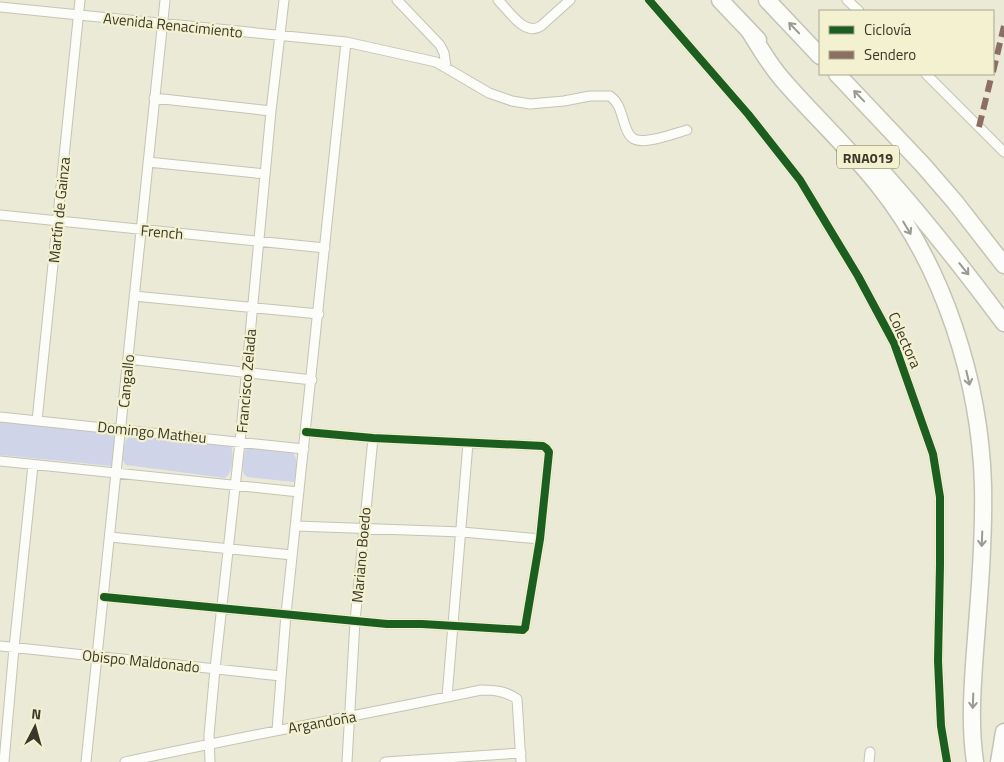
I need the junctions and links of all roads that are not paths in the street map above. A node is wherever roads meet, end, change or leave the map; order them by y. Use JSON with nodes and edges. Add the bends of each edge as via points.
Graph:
{"nodes":[{"id":1,"x":80,"y":0,"type":"edge"},
{"id":2,"x":165,"y":0,"type":"edge"},
{"id":3,"x":284,"y":0,"type":"edge"},
{"id":4,"x":398,"y":0,"type":"edge"},
{"id":5,"x":498,"y":0,"type":"edge"},
{"id":6,"x":570,"y":0,"type":"edge"},
{"id":7,"x":649,"y":0,"type":"edge"},
{"id":8,"x":720,"y":0,"type":"edge"},
{"id":9,"x":768,"y":0,"type":"edge"},
{"id":10,"x":847,"y":0,"type":"edge"},
{"id":11,"x":0,"y":7,"type":"edge"},
{"id":12,"x":858,"y":10,"type":"edge"},
{"id":13,"x":79,"y":16,"type":"junction"},
{"id":14,"x":163,"y":23,"type":"junction"},
{"id":15,"x":750,"y":32,"type":"junction"},
{"id":16,"x":279,"y":35,"type":"junction"},
{"id":17,"x":346,"y":42,"type":"junction"},
{"id":18,"x":819,"y":55,"type":"edge"},
{"id":19,"x":446,"y":67,"type":"junction"},
{"id":20,"x":839,"y":75,"type":"edge"},
{"id":21,"x":927,"y":75,"type":"edge"},
{"id":22,"x":154,"y":98,"type":"junction"},
{"id":23,"x":271,"y":110,"type":"junction"},
{"id":24,"x":880,"y":118,"type":"junction"},
{"id":25,"x":687,"y":130,"type":"dead end"},
{"id":26,"x":1004,"y":152,"type":"edge"},
{"id":27,"x":148,"y":162,"type":"junction"},
{"id":28,"x":265,"y":174,"type":"junction"},
{"id":29,"x":0,"y":215,"type":"edge"},
{"id":30,"x":58,"y":222,"type":"junction"},
{"id":31,"x":140,"y":230,"type":"junction"},
{"id":32,"x":259,"y":241,"type":"junction"},
{"id":33,"x":1004,"y":247,"type":"edge"},
{"id":34,"x":325,"y":248,"type":"junction"},
{"id":35,"x":1004,"y":265,"type":"edge"},
{"id":36,"x":134,"y":296,"type":"junction"},
{"id":37,"x":253,"y":308,"type":"junction"},
{"id":38,"x":319,"y":314,"type":"junction"},
{"id":39,"x":1004,"y":323,"type":"edge"},
{"id":40,"x":128,"y":359,"type":"junction"},
{"id":41,"x":246,"y":373,"type":"junction"},
{"id":42,"x":312,"y":380,"type":"junction"},
{"id":43,"x":0,"y":417,"type":"edge"},
{"id":44,"x":37,"y":421,"type":"junction"},
{"id":45,"x":121,"y":429,"type":"junction"},
{"id":46,"x":306,"y":432,"type":"junction"},
{"id":47,"x":373,"y":438,"type":"junction"},
{"id":48,"x":240,"y":442,"type":"junction"},
{"id":49,"x":468,"y":443,"type":"junction"},
{"id":50,"x":304,"y":449,"type":"junction"},
{"id":51,"x":0,"y":461,"type":"edge"},
{"id":52,"x":33,"y":465,"type":"junction"},
{"id":53,"x":117,"y":473,"type":"junction"},
{"id":54,"x":235,"y":485,"type":"junction"},
{"id":55,"x":299,"y":492,"type":"junction"},
{"id":56,"x":296,"y":526,"type":"junction"},
{"id":57,"x":363,"y":528,"type":"junction"},
{"id":58,"x":462,"y":532,"type":"junction"},
{"id":59,"x":110,"y":537,"type":"junction"},
{"id":60,"x":540,"y":538,"type":"junction"},
{"id":61,"x":228,"y":549,"type":"junction"},
{"id":62,"x":292,"y":555,"type":"junction"},
{"id":63,"x":104,"y":597,"type":"junction"},
{"id":64,"x":221,"y":608,"type":"junction"},
{"id":65,"x":286,"y":614,"type":"junction"},
{"id":66,"x":355,"y":621,"type":"junction"},
{"id":67,"x":453,"y":626,"type":"junction"},
{"id":68,"x":0,"y":646,"type":"edge"},
{"id":69,"x":14,"y":648,"type":"junction"},
{"id":70,"x":96,"y":656,"type":"junction"},
{"id":71,"x":215,"y":669,"type":"junction"},
{"id":72,"x":281,"y":676,"type":"junction"},
{"id":73,"x":447,"y":697,"type":"junction"},
{"id":74,"x":350,"y":717,"type":"junction"},
{"id":75,"x":276,"y":730,"type":"junction"},
{"id":76,"x":1004,"y":732,"type":"edge"},
{"id":77,"x":210,"y":743,"type":"junction"},
{"id":78,"x":870,"y":752,"type":"dead end"},
{"id":79,"x":521,"y":757,"type":"edge"},
{"id":80,"x":489,"y":758,"type":"edge"},
{"id":81,"x":4,"y":762,"type":"edge"},
{"id":82,"x":86,"y":762,"type":"edge"},
{"id":83,"x":125,"y":762,"type":"edge"},
{"id":84,"x":210,"y":762,"type":"edge"},
{"id":85,"x":347,"y":762,"type":"edge"},
{"id":86,"x":385,"y":762,"type":"edge"},
{"id":87,"x":869,"y":762,"type":"edge"},
{"id":88,"x":947,"y":762,"type":"edge"},
{"id":89,"x":975,"y":762,"type":"edge"},
{"id":90,"x":999,"y":762,"type":"edge"}],
"edges":[{"from":1,"to":13,"type":"street","name":"Martín de Gainza"},
{"from":2,"to":14,"type":"street","name":"Cangallo"},
{"from":3,"to":16,"type":"street","name":"Francisco Zelada"},
{"from":4,"to":19,"type":"street","via":[[440,45]]},
{"from":5,"to":6,"type":"street","via":[[524,27],[531,29],[537,29]]},
{"from":7,"to":88,"type":"street","name":"Colectora","via":[[800,180],[894,343],[933,454],[940,497],[938,661],[941,726]]},
{"from":8,"to":15,"type":"highway","number":"RNA019"},
{"from":18,"to":9,"type":"highway","one_way":true},
{"from":10,"to":12,"type":"street"},
{"from":11,"to":13,"type":"street","name":"Avenida Renacimiento"},
{"from":13,"to":14,"type":"street","name":"Avenida Renacimiento"},
{"from":13,"to":30,"type":"street","name":"Martín de Gainza"},
{"from":14,"to":16,"type":"street","name":"Avenida Renacimiento"},
{"from":14,"to":22,"type":"street","name":"Cangallo"},
{"from":15,"to":39,"type":"highway","number":"RNA019","one_way":true,"via":[[906,199]]},
{"from":15,"to":89,"type":"highway","one_way":true,"via":[[780,78],[867,171],[892,204],[937,284],[959,344],[976,420],[983,484],[972,704]]},
{"from":16,"to":17,"type":"street","name":"Avenida Renacimiento"},
{"from":16,"to":23,"type":"street","name":"Francisco Zelada"},
{"from":17,"to":19,"type":"street","name":"Avenida Renacimiento"},
{"from":17,"to":34,"type":"street"},
{"from":19,"to":25,"type":"street","name":"Avenida Renacimiento","via":[[490,93],[530,104],[610,96],[620,107],[632,139],[651,140]]},
{"from":24,"to":20,"type":"highway","number":"RNA019","one_way":true},
{"from":21,"to":26,"type":"street"},
{"from":22,"to":23,"type":"street"},
{"from":22,"to":27,"type":"street","name":"Cangallo"},
{"from":23,"to":28,"type":"street","name":"Francisco Zelada"},
{"from":24,"to":33,"type":"highway","via":[[932,161]]},
{"from":24,"to":35,"type":"highway","number":"RNA019","via":[[955,202]]},
{"from":27,"to":28,"type":"street"},
{"from":27,"to":31,"type":"street","name":"Cangallo"},
{"from":28,"to":32,"type":"street","name":"Francisco Zelada"},
{"from":29,"to":30,"type":"street","name":"French"},
{"from":30,"to":31,"type":"street","name":"French"},
{"from":30,"to":44,"type":"street","name":"Martín de Gainza"},
{"from":31,"to":32,"type":"street","name":"French"},
{"from":31,"to":36,"type":"street","name":"Cangallo"},
{"from":32,"to":34,"type":"street","name":"French"},
{"from":32,"to":37,"type":"street","name":"Francisco Zelada"},
{"from":34,"to":38,"type":"street"},
{"from":36,"to":37,"type":"street"},
{"from":36,"to":40,"type":"street","name":"Cangallo"},
{"from":37,"to":38,"type":"street"},
{"from":37,"to":41,"type":"street","name":"Francisco Zelada"},
{"from":38,"to":42,"type":"street"},
{"from":40,"to":41,"type":"street"},
{"from":40,"to":45,"type":"street","name":"Cangallo"},
{"from":41,"to":42,"type":"street"},
{"from":41,"to":48,"type":"street","name":"Francisco Zelada"},
{"from":42,"to":46,"type":"street"},
{"from":43,"to":44,"type":"street","name":"Domingo Matheu"},
{"from":44,"to":45,"type":"street","name":"Domingo Matheu"},
{"from":45,"to":48,"type":"street","name":"Domingo Matheu"},
{"from":45,"to":53,"type":"street","name":"Cangallo"},
{"from":46,"to":47,"type":"street"},
{"from":46,"to":50,"type":"street"},
{"from":47,"to":49,"type":"street"},
{"from":47,"to":57,"type":"street","name":"Mariano Boedo"},
{"from":48,"to":50,"type":"street","name":"Domingo Matheu"},
{"from":48,"to":54,"type":"street","name":"Francisco Zelada"},
{"from":49,"to":58,"type":"street"},
{"from":49,"to":60,"type":"street","via":[[546,448]]},
{"from":50,"to":55,"type":"street"},
{"from":51,"to":52,"type":"street"},
{"from":52,"to":53,"type":"street"},
{"from":52,"to":69,"type":"street"},
{"from":53,"to":54,"type":"street"},
{"from":53,"to":59,"type":"street","name":"Cangallo"},
{"from":54,"to":55,"type":"street"},
{"from":54,"to":61,"type":"street","name":"Francisco Zelada"},
{"from":55,"to":56,"type":"street"},
{"from":56,"to":57,"type":"street"},
{"from":56,"to":62,"type":"street"},
{"from":57,"to":58,"type":"street"},
{"from":57,"to":66,"type":"street","name":"Mariano Boedo"},
{"from":58,"to":60,"type":"street"},
{"from":58,"to":67,"type":"street"},
{"from":59,"to":61,"type":"street"},
{"from":59,"to":63,"type":"street","name":"Cangallo"},
{"from":60,"to":67,"type":"street","via":[[525,628]]},
{"from":61,"to":62,"type":"street"},
{"from":61,"to":64,"type":"street","name":"Francisco Zelada"},
{"from":62,"to":65,"type":"street"},
{"from":63,"to":64,"type":"street"},
{"from":63,"to":70,"type":"street","name":"Cangallo"},
{"from":64,"to":65,"type":"street"},
{"from":64,"to":71,"type":"street","name":"Francisco Zelada"},
{"from":65,"to":66,"type":"street"},
{"from":65,"to":72,"type":"street"},
{"from":66,"to":67,"type":"street"},
{"from":66,"to":74,"type":"street","name":"Mariano Boedo"},
{"from":67,"to":73,"type":"street"},
{"from":68,"to":69,"type":"street","name":"Obispo Maldonado"},
{"from":69,"to":70,"type":"street","name":"Obispo Maldonado"},
{"from":69,"to":81,"type":"street"},
{"from":70,"to":71,"type":"street","name":"Obispo Maldonado"},
{"from":70,"to":82,"type":"street","name":"Cangallo"},
{"from":71,"to":72,"type":"street","name":"Obispo Maldonado"},
{"from":71,"to":77,"type":"street","name":"Francisco Zelada"},
{"from":72,"to":75,"type":"street"},
{"from":73,"to":74,"type":"street","name":"Argandoña"},
{"from":73,"to":79,"type":"street","name":"Argandoña","via":[[493,690],[517,699]]},
{"from":74,"to":75,"type":"street","name":"Argandoña"},
{"from":74,"to":85,"type":"street","name":"Mariano Boedo"},
{"from":75,"to":77,"type":"street","name":"Argandoña"},
{"from":76,"to":90,"type":"highway"},
{"from":77,"to":83,"type":"street","name":"Argandoña"},
{"from":77,"to":84,"type":"street","name":"Francisco Zelada"},
{"from":78,"to":87,"type":"street"},
{"from":79,"to":80,"type":"street"},
{"from":80,"to":86,"type":"street"}]}
